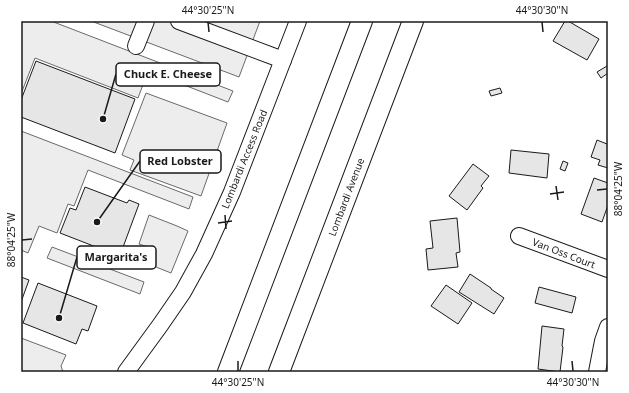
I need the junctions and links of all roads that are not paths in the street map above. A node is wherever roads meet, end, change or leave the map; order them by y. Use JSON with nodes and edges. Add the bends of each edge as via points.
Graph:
{"nodes":[{"id":1,"x":146,"y":21,"type":"edge"},
{"id":2,"x":179,"y":21,"type":"edge"},
{"id":3,"x":298,"y":21,"type":"edge"},
{"id":4,"x":362,"y":21,"type":"edge"},
{"id":5,"x":412,"y":21,"type":"edge"},
{"id":6,"x":136,"y":46,"type":"dead end"},
{"id":7,"x":283,"y":60,"type":"junction"},
{"id":8,"x":519,"y":236,"type":"dead end"},
{"id":9,"x":608,"y":270,"type":"edge"},
{"id":10,"x":608,"y":327,"type":"edge"},
{"id":11,"x":126,"y":372,"type":"edge"},
{"id":12,"x":228,"y":372,"type":"edge"},
{"id":13,"x":279,"y":372,"type":"edge"},
{"id":14,"x":597,"y":372,"type":"edge"}],
"edges":[{"from":1,"to":6,"type":"street"},
{"from":2,"to":7,"type":"street"},
{"from":3,"to":7,"type":"street","name":"Lombardi Access Road"},
{"from":4,"to":12,"type":"main road"},
{"from":5,"to":13,"type":"main road","name":"Lombardi Avenue"},
{"from":7,"to":11,"type":"street","name":"Lombardi Access Road","via":[[232,192],[204,254],[185,288]]},
{"from":8,"to":9,"type":"street","name":"Van Oss Court"},
{"from":10,"to":14,"type":"street"}]}
